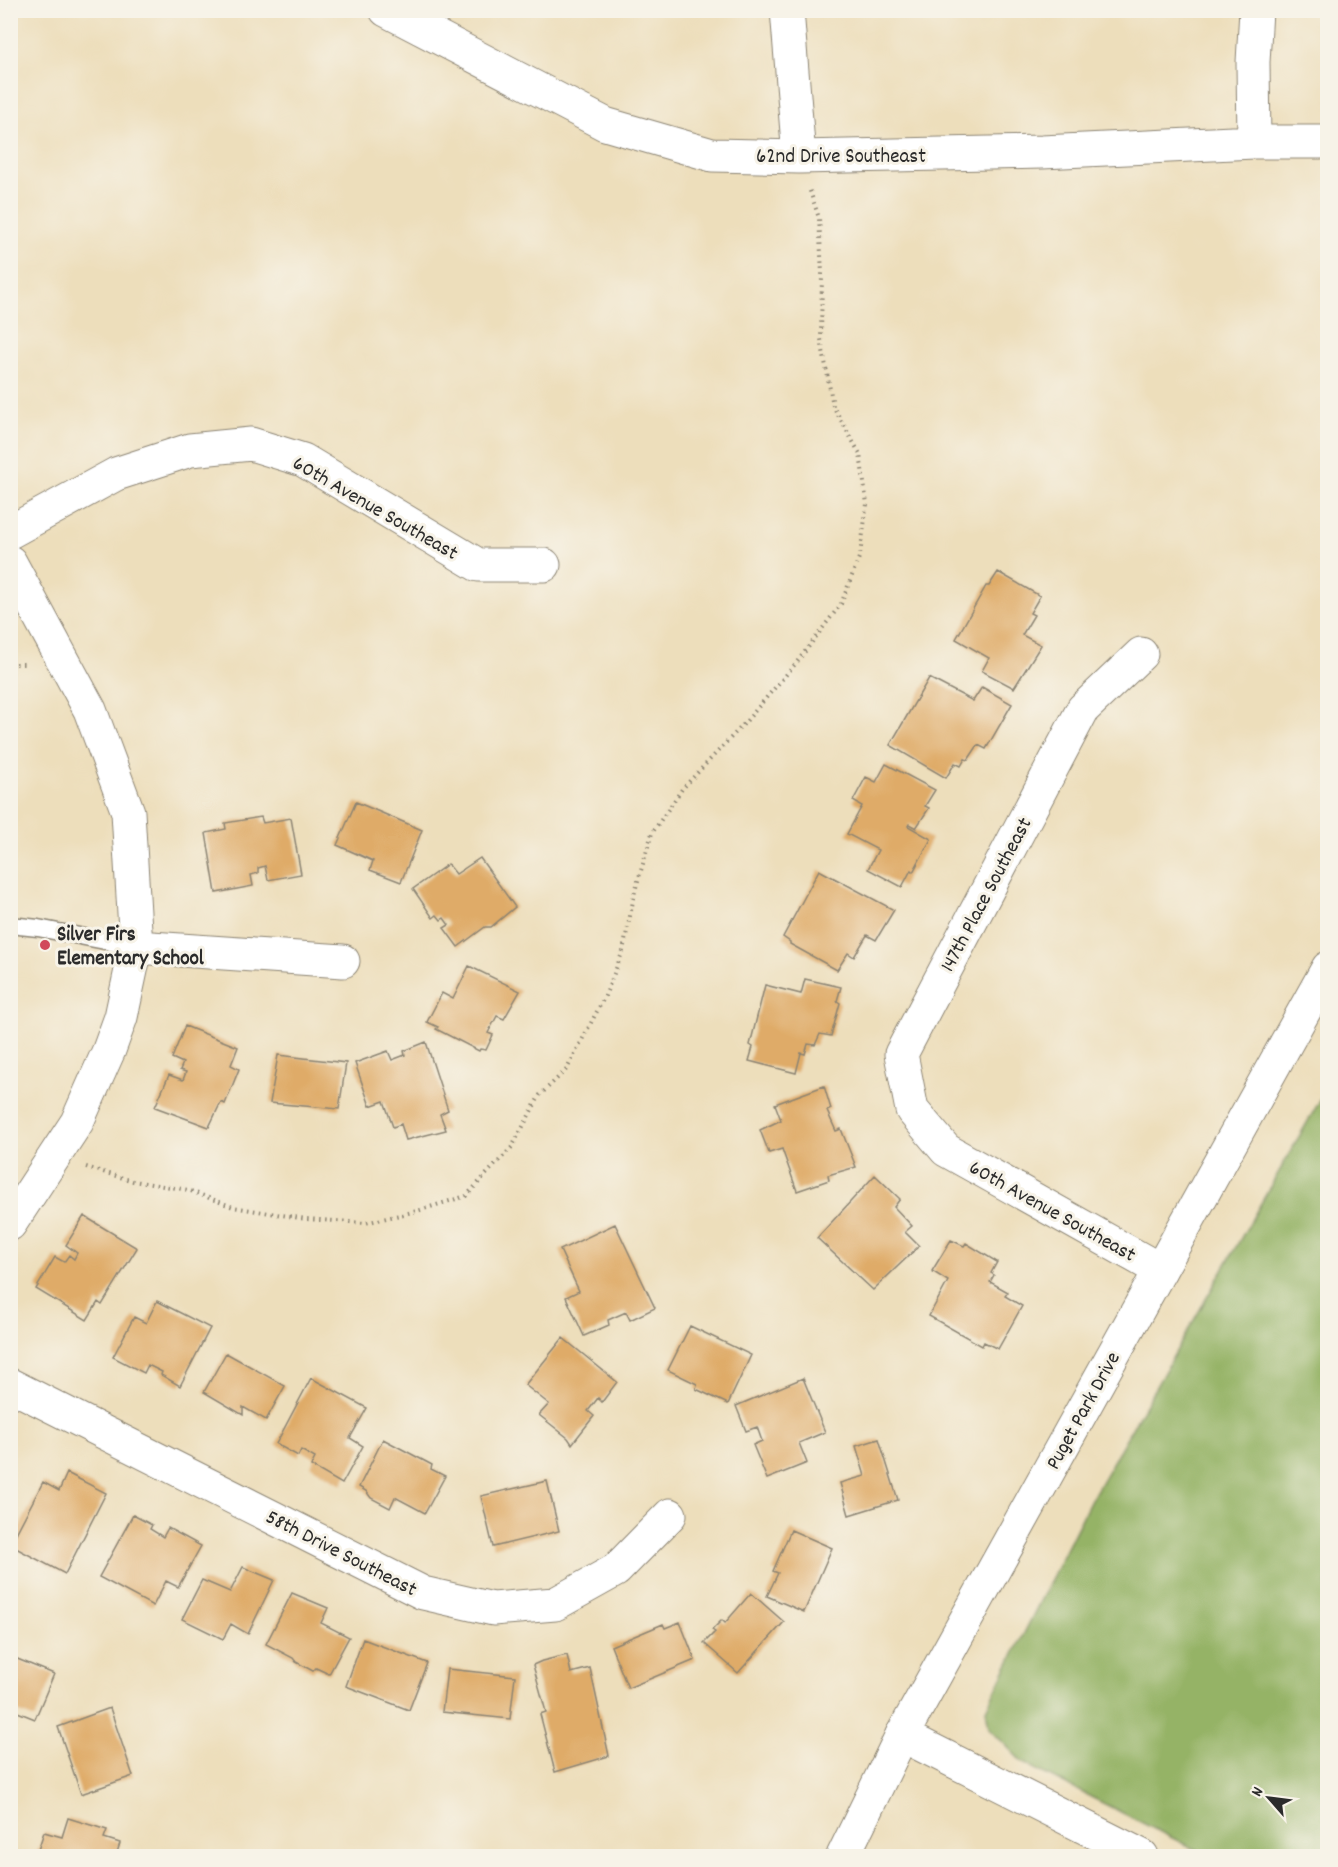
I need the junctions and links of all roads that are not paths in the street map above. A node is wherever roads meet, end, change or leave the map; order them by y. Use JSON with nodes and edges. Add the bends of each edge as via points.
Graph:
{"nodes":[{"id":1,"x":386,"y":10,"type":"edge"},
{"id":2,"x":787,"y":10,"type":"edge"},
{"id":3,"x":1256,"y":10,"type":"edge"},
{"id":4,"x":1254,"y":142,"type":"junction"},
{"id":5,"x":1328,"y":142,"type":"edge"},
{"id":6,"x":800,"y":157,"type":"junction"},
{"id":7,"x":10,"y":532,"type":"edge"},
{"id":8,"x":10,"y":562,"type":"edge"},
{"id":9,"x":544,"y":565,"type":"dead end"},
{"id":10,"x":1141,"y":654,"type":"dead end"},
{"id":11,"x":10,"y":924,"type":"edge"},
{"id":12,"x":136,"y":947,"type":"junction"},
{"id":13,"x":343,"y":961,"type":"dead end"},
{"id":14,"x":1328,"y":968,"type":"edge"},
{"id":15,"x":945,"y":1150,"type":"joint"},
{"id":16,"x":10,"y":1224,"type":"edge"},
{"id":17,"x":1160,"y":1270,"type":"junction"},
{"id":18,"x":10,"y":1385,"type":"edge"},
{"id":19,"x":669,"y":1515,"type":"dead end"},
{"id":20,"x":903,"y":1735,"type":"junction"},
{"id":21,"x":843,"y":1857,"type":"edge"},
{"id":22,"x":1142,"y":1857,"type":"edge"}],
"edges":[{"from":1,"to":6,"type":"street","name":"62nd Drive Southeast","via":[[605,124],[712,155]]},
{"from":2,"to":6,"type":"street"},
{"from":3,"to":4,"type":"street"},
{"from":4,"to":5,"type":"street","name":"62nd Drive Southeast"},
{"from":4,"to":6,"type":"street","name":"62nd Drive Southeast","via":[[1042,153]]},
{"from":7,"to":9,"type":"street","name":"60th Avenue Southeast","via":[[116,474],[190,450],[251,444],[303,460],[478,565]]},
{"from":8,"to":12,"type":"street","via":[[90,710],[128,812]]},
{"from":10,"to":15,"type":"street","name":"147th Place Southeast","via":[[1083,709],[901,1054],[912,1110]]},
{"from":11,"to":12,"type":"lane"},
{"from":12,"to":13,"type":"street"},
{"from":12,"to":16,"type":"street","via":[[121,1017],[77,1122]]},
{"from":14,"to":17,"type":"street","name":"Puget Park Drive"},
{"from":15,"to":17,"type":"street","name":"60th Avenue Southeast"},
{"from":17,"to":20,"type":"street","name":"Puget Park Drive"},
{"from":18,"to":19,"type":"street","name":"58th Drive Southeast","via":[[423,1593],[493,1609],[555,1604],[616,1570]]},
{"from":20,"to":21,"type":"street","name":"Puget Park Drive"},
{"from":20,"to":22,"type":"street"}]}
